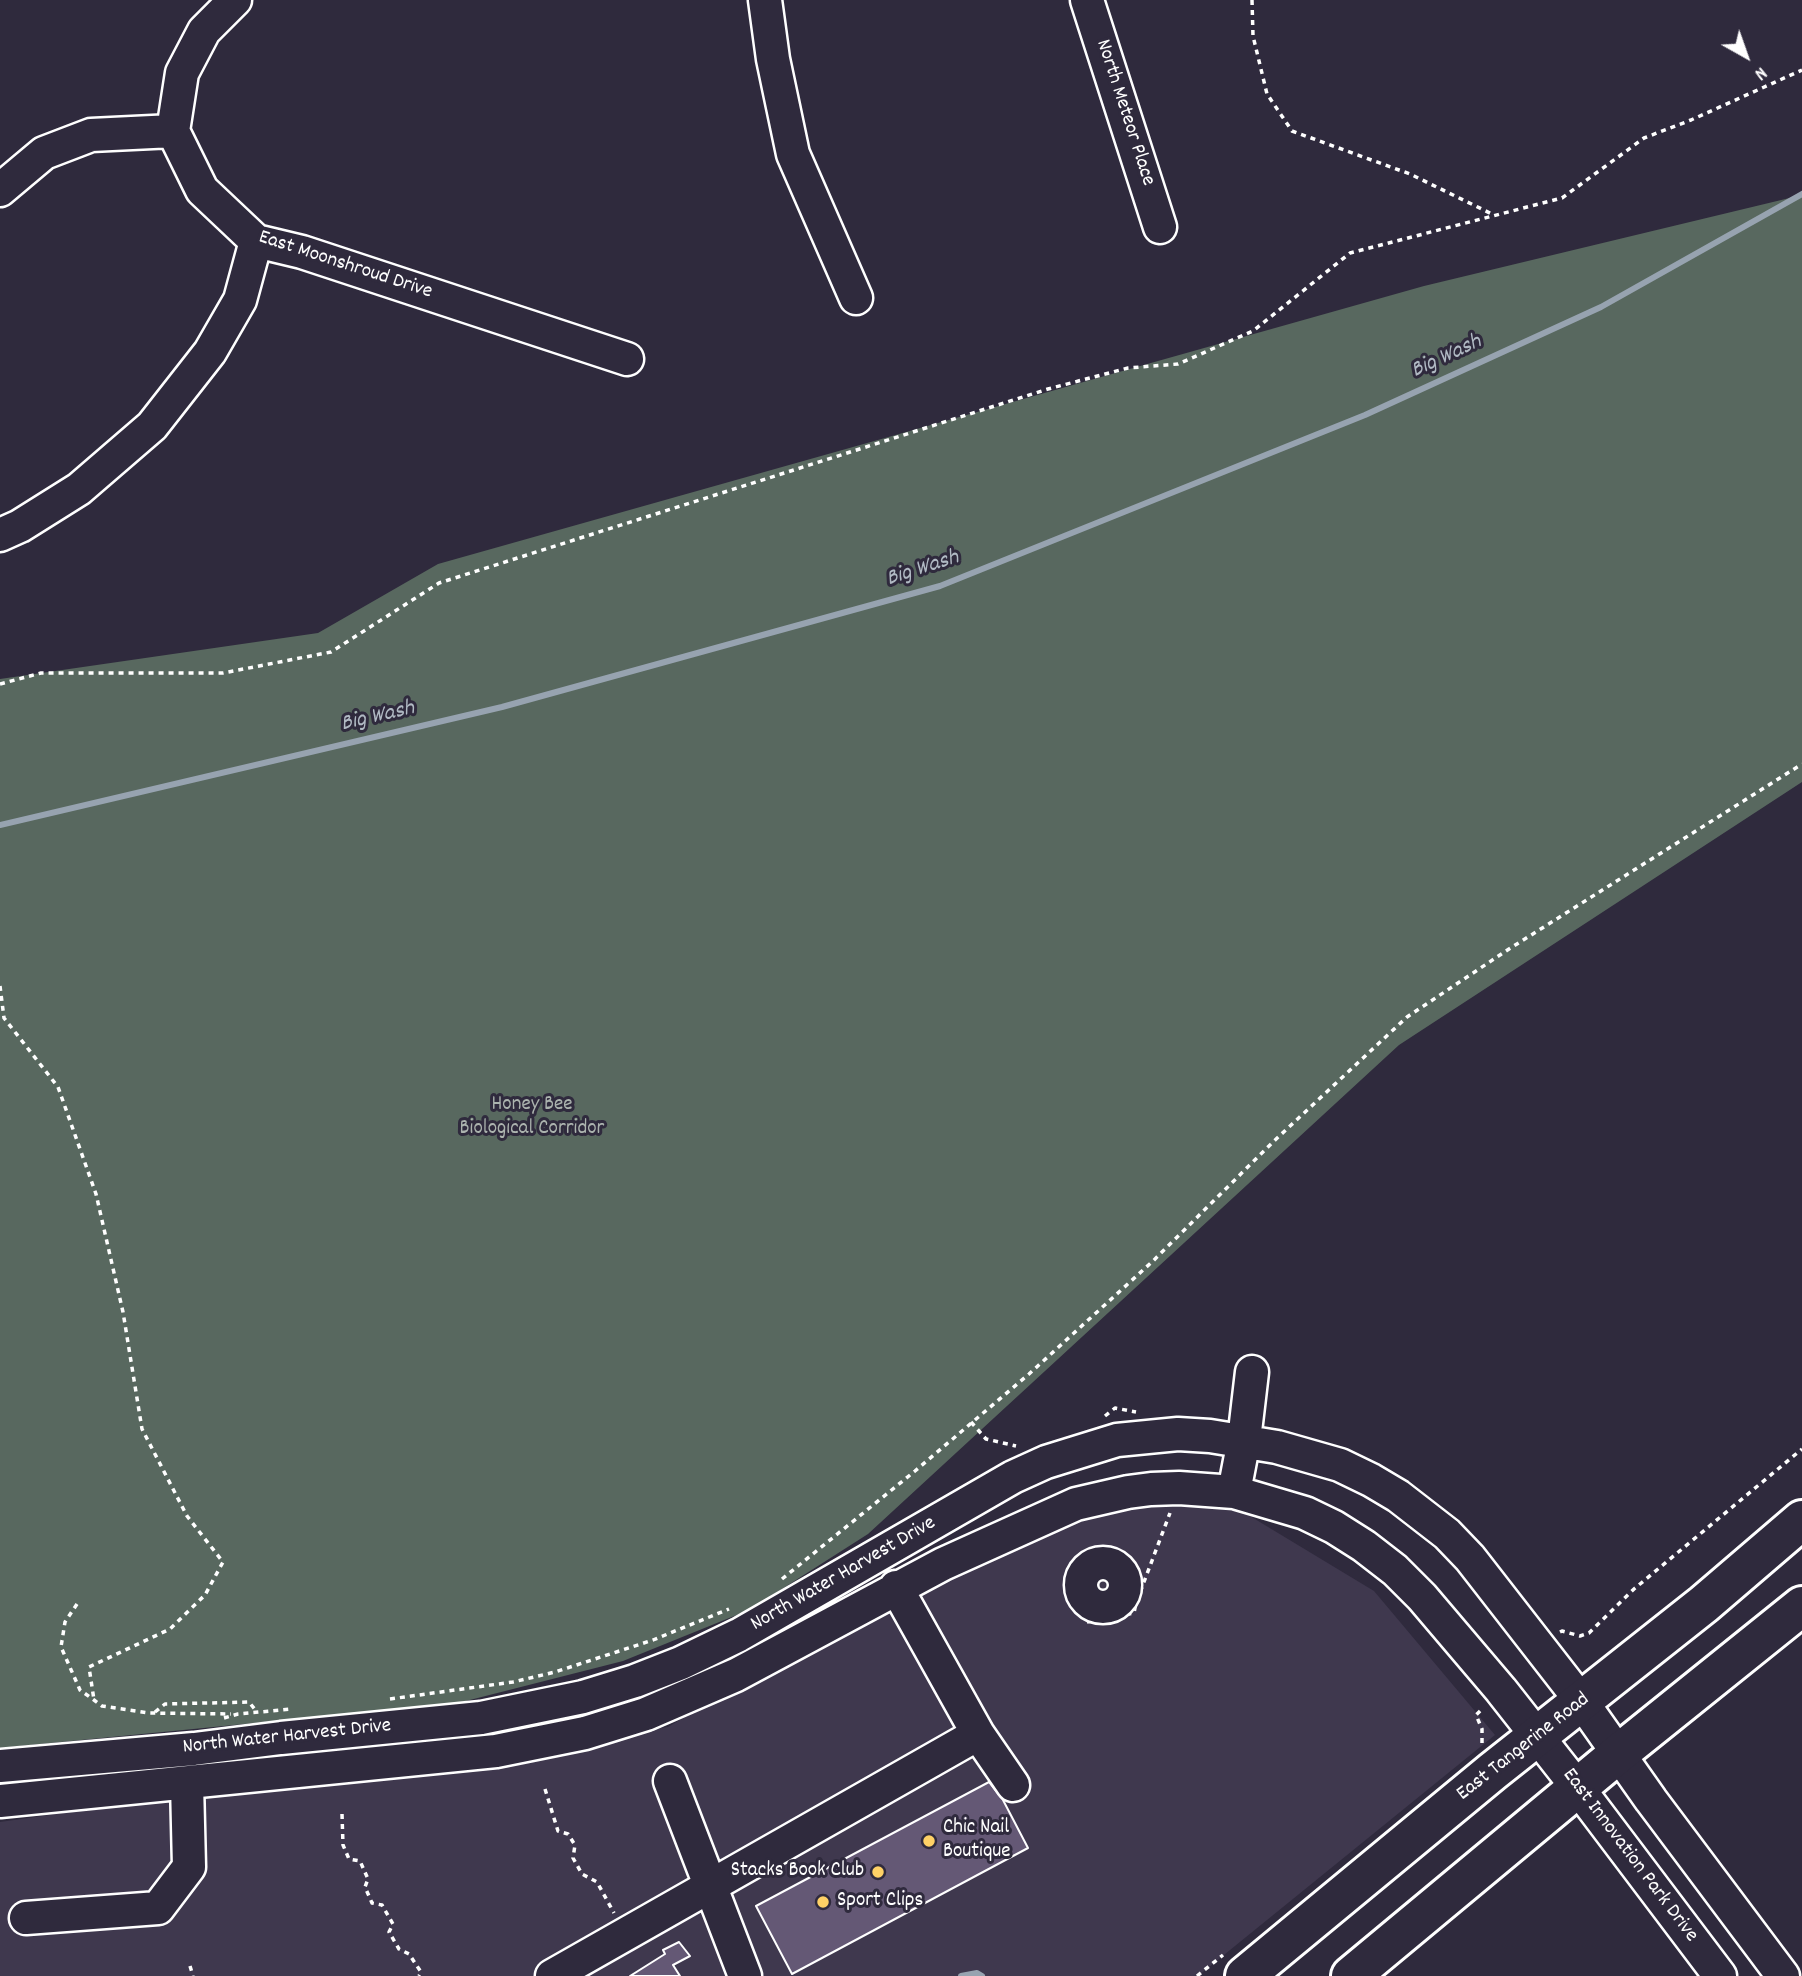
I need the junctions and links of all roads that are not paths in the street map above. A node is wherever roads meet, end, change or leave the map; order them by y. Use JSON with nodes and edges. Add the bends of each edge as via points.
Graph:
{"nodes":[{"id":1,"x":235,"y":0,"type":"edge"},
{"id":2,"x":765,"y":0,"type":"edge"},
{"id":3,"x":1087,"y":0,"type":"edge"},
{"id":4,"x":173,"y":131,"type":"junction"},
{"id":5,"x":0,"y":190,"type":"edge"},
{"id":6,"x":1160,"y":227,"type":"dead end"},
{"id":7,"x":256,"y":241,"type":"junction"},
{"id":8,"x":856,"y":298,"type":"dead end"},
{"id":9,"x":627,"y":359,"type":"dead end"},
{"id":10,"x":0,"y":535,"type":"edge"},
{"id":11,"x":1252,"y":1372,"type":"dead end"},
{"id":12,"x":1244,"y":1440,"type":"junction"},
{"id":13,"x":1234,"y":1492,"type":"junction"},
{"id":14,"x":1802,"y":1520,"type":"edge"},
{"id":15,"x":896,"y":1587,"type":"junction"},
{"id":16,"x":1802,"y":1606,"type":"edge"},
{"id":17,"x":1582,"y":1702,"type":"junction"},
{"id":18,"x":978,"y":1734,"type":"junction"},
{"id":19,"x":1538,"y":1737,"type":"junction"},
{"id":20,"x":1618,"y":1754,"type":"junction"},
{"id":21,"x":0,"y":1766,"type":"edge"},
{"id":22,"x":670,"y":1781,"type":"dead end"},
{"id":23,"x":187,"y":1783,"type":"junction"},
{"id":24,"x":1013,"y":1785,"type":"dead end"},
{"id":25,"x":1578,"y":1787,"type":"junction"},
{"id":26,"x":0,"y":1801,"type":"edge"},
{"id":27,"x":711,"y":1887,"type":"junction"},
{"id":28,"x":26,"y":1918,"type":"dead end"},
{"id":29,"x":552,"y":1976,"type":"edge"},
{"id":30,"x":745,"y":1976,"type":"edge"},
{"id":31,"x":1245,"y":1976,"type":"edge"},
{"id":32,"x":1351,"y":1976,"type":"edge"},
{"id":33,"x":1720,"y":1976,"type":"edge"},
{"id":34,"x":1783,"y":1976,"type":"edge"}],
"edges":[{"from":1,"to":4,"type":"street","via":[[204,31],[182,73]]},
{"from":2,"to":8,"type":"street","via":[[793,154]]},
{"from":3,"to":6,"type":"street","name":"North Meteor Place"},
{"from":4,"to":5,"type":"street","via":[[91,135],[44,153]]},
{"from":4,"to":7,"type":"street","name":"East Moonshroud Drive","via":[[202,190]]},
{"from":7,"to":9,"type":"street","name":"East Moonshroud Drive"},
{"from":7,"to":10,"type":"street","via":[[240,300],[210,352],[152,426],[79,489]]},
{"from":11,"to":12,"type":"street"},
{"from":12,"to":13,"type":"street"},
{"from":12,"to":17,"type":"street","name":"North Water Harvest Drive","via":[[1340,1465],[1424,1514],[1470,1558]]},
{"from":12,"to":21,"type":"street","name":"North Water Harvest Drive","via":[[1149,1436],[1118,1440],[1046,1462],[739,1635],[681,1663],[583,1697],[481,1718]]},
{"from":13,"to":15,"type":"street","name":"North Water Harvest Drive","via":[[1179,1488],[1128,1492],[1076,1504]]},
{"from":13,"to":19,"type":"street","name":"North Water Harvest Drive","via":[[1305,1513],[1334,1527],[1395,1570]]},
{"from":14,"to":17,"type":"main road","name":"East Tangerine Road"},
{"from":15,"to":18,"type":"street"},
{"from":15,"to":23,"type":"street","name":"North Water Harvest Drive","via":[[736,1675],[646,1714],[585,1733],[496,1751]]},
{"from":16,"to":20,"type":"main road"},
{"from":17,"to":19,"type":"main road","name":"East Tangerine Road"},
{"from":17,"to":20,"type":"street","name":"North Water Harvest Drive"},
{"from":18,"to":24,"type":"street"},
{"from":18,"to":27,"type":"street"},
{"from":19,"to":25,"type":"street","name":"East Innovation Park Drive"},
{"from":19,"to":31,"type":"main road","name":"East Tangerine Road"},
{"from":20,"to":25,"type":"main road"},
{"from":20,"to":34,"type":"street"},
{"from":22,"to":27,"type":"street"},
{"from":23,"to":26,"type":"street","name":"North Water Harvest Drive"},
{"from":23,"to":28,"type":"street","via":[[188,1867],[158,1908]]},
{"from":25,"to":32,"type":"main road"},
{"from":25,"to":33,"type":"street","name":"East Innovation Park Drive"},
{"from":27,"to":29,"type":"street"},
{"from":27,"to":30,"type":"street"}]}
